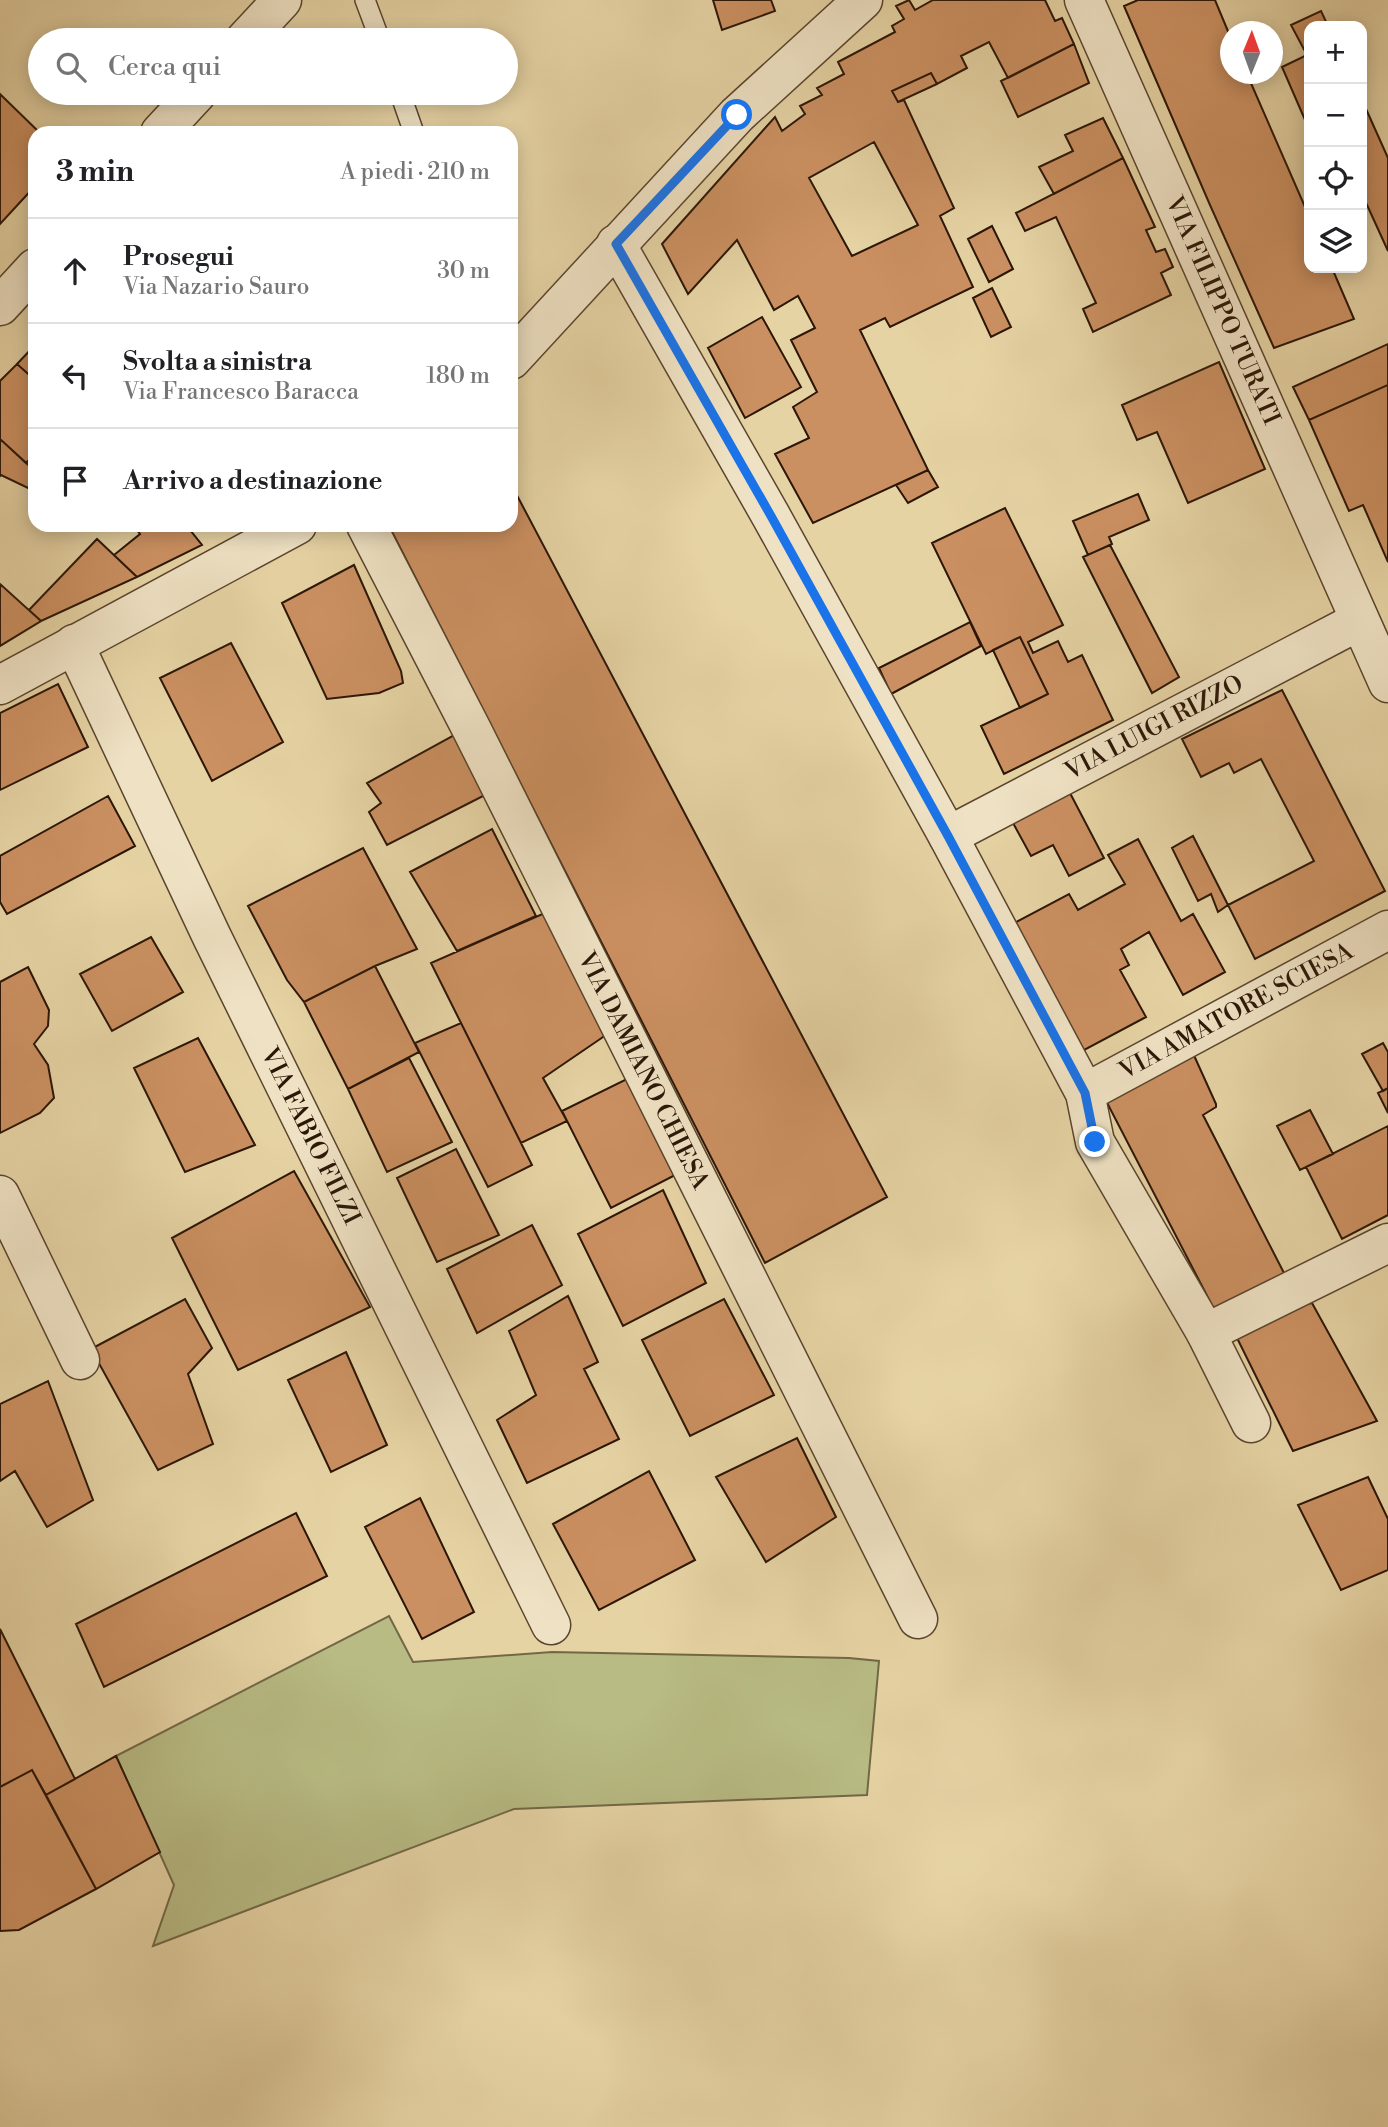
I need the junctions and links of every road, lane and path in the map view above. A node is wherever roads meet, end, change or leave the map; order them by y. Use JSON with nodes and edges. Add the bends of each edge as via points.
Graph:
{"nodes":[{"id":1,"x":365,"y":0,"type":"edge"},
{"id":2,"x":863,"y":0,"type":"edge"},
{"id":3,"x":1084,"y":0,"type":"edge"},
{"id":4,"x":376,"y":28,"type":"edge"},
{"id":5,"x":186,"y":105,"type":"edge"},
{"id":6,"x":404,"y":105,"type":"edge"},
{"id":7,"x":166,"y":126,"type":"edge"},
{"id":8,"x":412,"y":126,"type":"edge"},
{"id":9,"x":616,"y":244,"type":"junction"},
{"id":10,"x":28,"y":276,"type":"edge"},
{"id":11,"x":0,"y":306,"type":"edge"},
{"id":12,"x":518,"y":352,"type":"edge"},
{"id":13,"x":284,"y":532,"type":"edge"},
{"id":14,"x":370,"y":532,"type":"edge"},
{"id":15,"x":1360,"y":621,"type":"junction"},
{"id":16,"x":74,"y":644,"type":"junction"},
{"id":17,"x":1388,"y":684,"type":"edge"},
{"id":18,"x":0,"y":685,"type":"edge"},
{"id":19,"x":948,"y":836,"type":"junction"},
{"id":20,"x":1388,"y":930,"type":"edge"},
{"id":21,"x":1085,"y":1093,"type":"junction"},
{"id":22,"x":0,"y":1195,"type":"edge"},
{"id":23,"x":1388,"y":1243,"type":"edge"},
{"id":24,"x":1206,"y":1333,"type":"junction"},
{"id":25,"x":80,"y":1360,"type":"dead end"},
{"id":26,"x":1251,"y":1423,"type":"dead end"},
{"id":27,"x":918,"y":1619,"type":"dead end"},
{"id":28,"x":551,"y":1625,"type":"dead end"}],
"edges":[{"from":1,"to":4,"type":"lane"},
{"from":2,"to":9,"type":"street","via":[[737,115]]},
{"from":3,"to":15,"type":"street","name":"VIA FILIPPO TURATI"},
{"from":5,"to":7,"type":"street"},
{"from":6,"to":8,"type":"lane"},
{"from":9,"to":12,"type":"street"},
{"from":9,"to":19,"type":"street"},
{"from":10,"to":11,"type":"street"},
{"from":13,"to":16,"type":"street"},
{"from":14,"to":27,"type":"street","name":"VIA DAMIANO CHIESA"},
{"from":15,"to":17,"type":"street","name":"VIA FILIPPO TURATI"},
{"from":15,"to":19,"type":"street","name":"VIA LUIGI RIZZO"},
{"from":16,"to":18,"type":"street"},
{"from":16,"to":28,"type":"street","name":"VIA FABIO FILZI","via":[[212,937]]},
{"from":19,"to":21,"type":"street"},
{"from":20,"to":21,"type":"street","name":"VIA AMATORE SCIESA"},
{"from":21,"to":24,"type":"street","via":[[1095,1142]]},
{"from":22,"to":25,"type":"street"},
{"from":23,"to":24,"type":"street"},
{"from":24,"to":26,"type":"street"}]}
